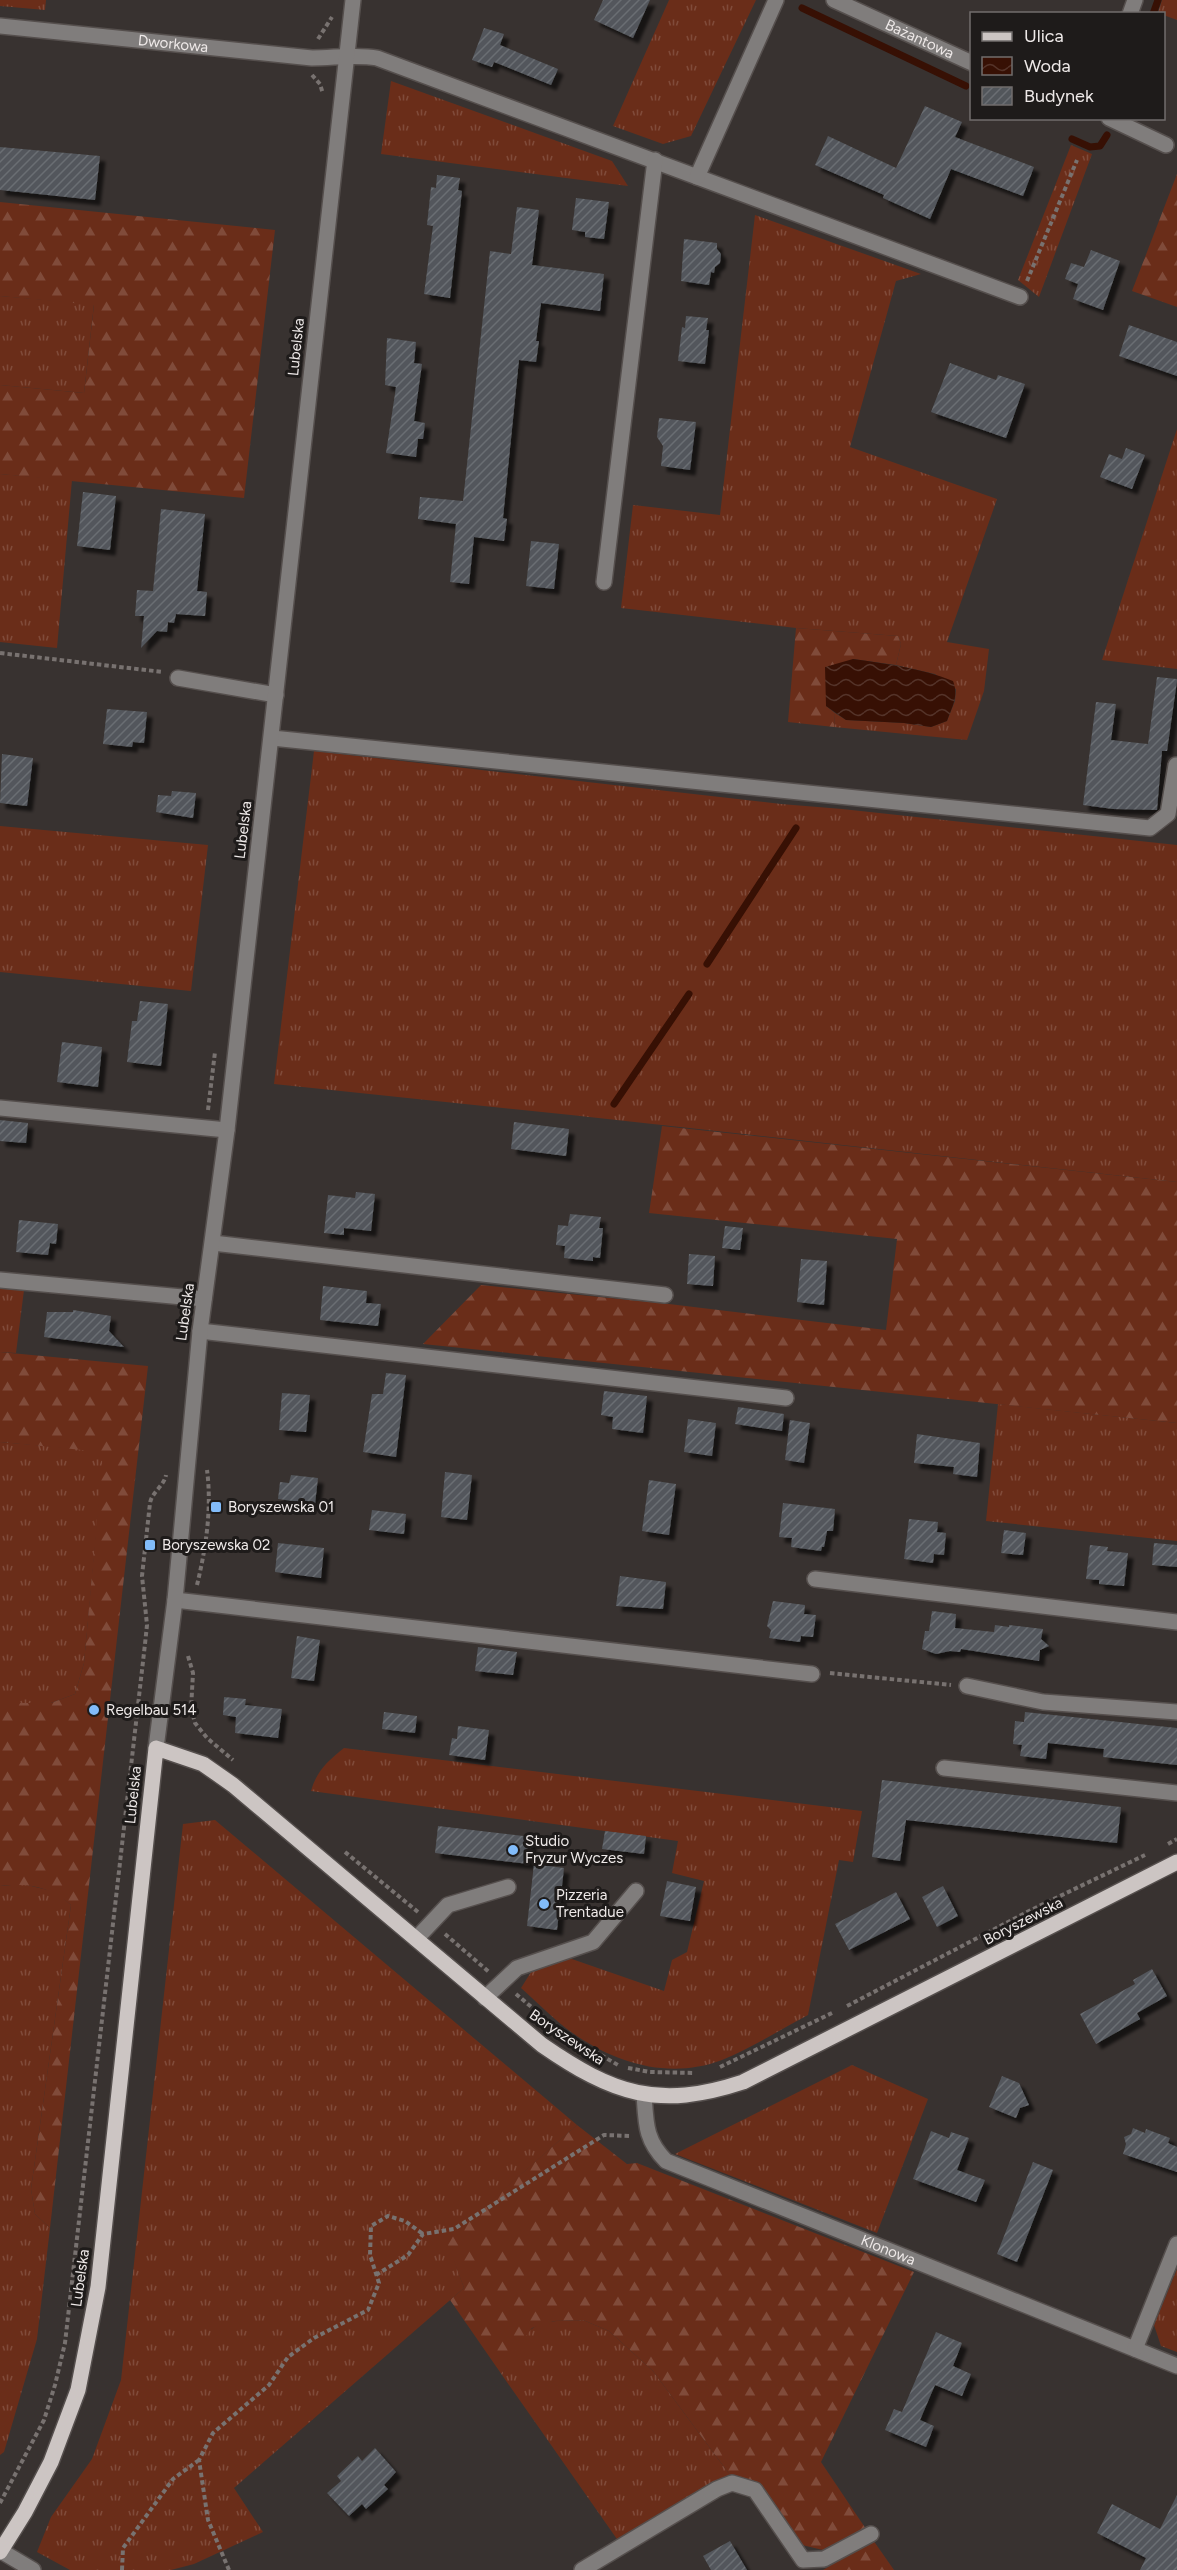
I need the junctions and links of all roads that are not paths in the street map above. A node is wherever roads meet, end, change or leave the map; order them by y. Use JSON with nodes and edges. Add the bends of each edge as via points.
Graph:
{"nodes":[{"id":1,"x":353,"y":0,"type":"edge"},
{"id":2,"x":776,"y":0,"type":"edge"},
{"id":3,"x":834,"y":0,"type":"edge"},
{"id":4,"x":0,"y":26,"type":"edge"},
{"id":5,"x":346,"y":58,"type":"junction"},
{"id":6,"x":970,"y":62,"type":"edge"},
{"id":7,"x":1113,"y":120,"type":"edge"},
{"id":8,"x":1166,"y":146,"type":"dead end"},
{"id":9,"x":655,"y":160,"type":"junction"},
{"id":10,"x":698,"y":177,"type":"junction"},
{"id":11,"x":1020,"y":297,"type":"road end"},
{"id":12,"x":604,"y":582,"type":"dead end"},
{"id":13,"x":178,"y":678,"type":"road end"},
{"id":14,"x":276,"y":695,"type":"junction"},
{"id":15,"x":272,"y":738,"type":"junction"},
{"id":16,"x":1176,"y":765,"type":"edge"},
{"id":17,"x":0,"y":1108,"type":"edge"},
{"id":18,"x":227,"y":1130,"type":"junction"},
{"id":19,"x":213,"y":1243,"type":"junction"},
{"id":20,"x":0,"y":1280,"type":"edge"},
{"id":21,"x":665,"y":1295,"type":"dead end"},
{"id":22,"x":204,"y":1299,"type":"junction"},
{"id":23,"x":200,"y":1331,"type":"junction"},
{"id":24,"x":786,"y":1398,"type":"dead end"},
{"id":25,"x":815,"y":1579,"type":"dead end"},
{"id":26,"x":175,"y":1600,"type":"junction"},
{"id":27,"x":1177,"y":1622,"type":"edge"},
{"id":28,"x":812,"y":1674,"type":"road end"},
{"id":29,"x":967,"y":1686,"type":"road end"},
{"id":30,"x":1177,"y":1712,"type":"edge"},
{"id":31,"x":156,"y":1748,"type":"junction"},
{"id":32,"x":945,"y":1768,"type":"dead end"},
{"id":33,"x":1177,"y":1793,"type":"edge"},
{"id":34,"x":1177,"y":1862,"type":"edge"},
{"id":35,"x":508,"y":1887,"type":"dead end"},
{"id":36,"x":636,"y":1891,"type":"dead end"},
{"id":37,"x":416,"y":1939,"type":"junction"},
{"id":38,"x":484,"y":1998,"type":"junction"},
{"id":39,"x":644,"y":2094,"type":"junction"},
{"id":40,"x":1177,"y":2244,"type":"edge"},
{"id":41,"x":1135,"y":2349,"type":"junction"},
{"id":42,"x":1177,"y":2366,"type":"edge"},
{"id":43,"x":871,"y":2534,"type":"dead end"},
{"id":44,"x":0,"y":2552,"type":"edge"},
{"id":45,"x":33,"y":2570,"type":"edge"},
{"id":46,"x":582,"y":2570,"type":"edge"}],
"edges":[{"from":1,"to":5,"type":"street","name":"Lubelska"},
{"from":2,"to":10,"type":"street"},
{"from":3,"to":6,"type":"street","name":"Bażantowa"},
{"from":4,"to":5,"type":"street","name":"Dworkowa","via":[[312,58]]},
{"from":5,"to":9,"type":"street","name":"Dworkowa","via":[[377,58]]},
{"from":5,"to":14,"type":"street","name":"Lubelska"},
{"from":7,"to":8,"type":"street"},
{"from":9,"to":10,"type":"street","name":"Dworkowa"},
{"from":9,"to":12,"type":"street"},
{"from":10,"to":11,"type":"street","name":"Dworkowa"},
{"from":13,"to":14,"type":"street"},
{"from":14,"to":15,"type":"street","name":"Lubelska"},
{"from":15,"to":16,"type":"street","via":[[1150,828],[1168,814]]},
{"from":15,"to":18,"type":"street","name":"Lubelska"},
{"from":17,"to":18,"type":"street"},
{"from":18,"to":19,"type":"street","name":"Lubelska"},
{"from":19,"to":21,"type":"street"},
{"from":19,"to":22,"type":"street","name":"Lubelska"},
{"from":20,"to":22,"type":"street"},
{"from":22,"to":23,"type":"street","name":"Lubelska"},
{"from":23,"to":24,"type":"street"},
{"from":23,"to":26,"type":"street","name":"Lubelska"},
{"from":25,"to":27,"type":"street"},
{"from":26,"to":28,"type":"street"},
{"from":26,"to":31,"type":"street","name":"Lubelska"},
{"from":29,"to":30,"type":"street","via":[[1043,1702]]},
{"from":31,"to":37,"type":"main road","name":"Boryszewska","via":[[177,1753],[217,1773]]},
{"from":31,"to":44,"type":"main road","name":"Lubelska","via":[[98,2287],[78,2390],[51,2462]]},
{"from":32,"to":33,"type":"street"},
{"from":34,"to":39,"type":"main road","name":"Boryszewska","via":[[743,2082],[684,2096]]},
{"from":35,"to":37,"type":"street","via":[[448,1905]]},
{"from":36,"to":38,"type":"street","via":[[593,1942],[517,1968]]},
{"from":37,"to":38,"type":"main road","name":"Boryszewska"},
{"from":38,"to":39,"type":"main road","name":"Boryszewska","via":[[572,2066],[609,2086]]},
{"from":39,"to":41,"type":"street","name":"Klonowa","via":[[648,2137],[666,2161]]},
{"from":40,"to":41,"type":"street"},
{"from":41,"to":42,"type":"street","name":"Klonowa"},
{"from":43,"to":46,"type":"street","via":[[824,2559],[803,2560],[755,2490],[732,2483]]},
{"from":44,"to":45,"type":"street"}]}
